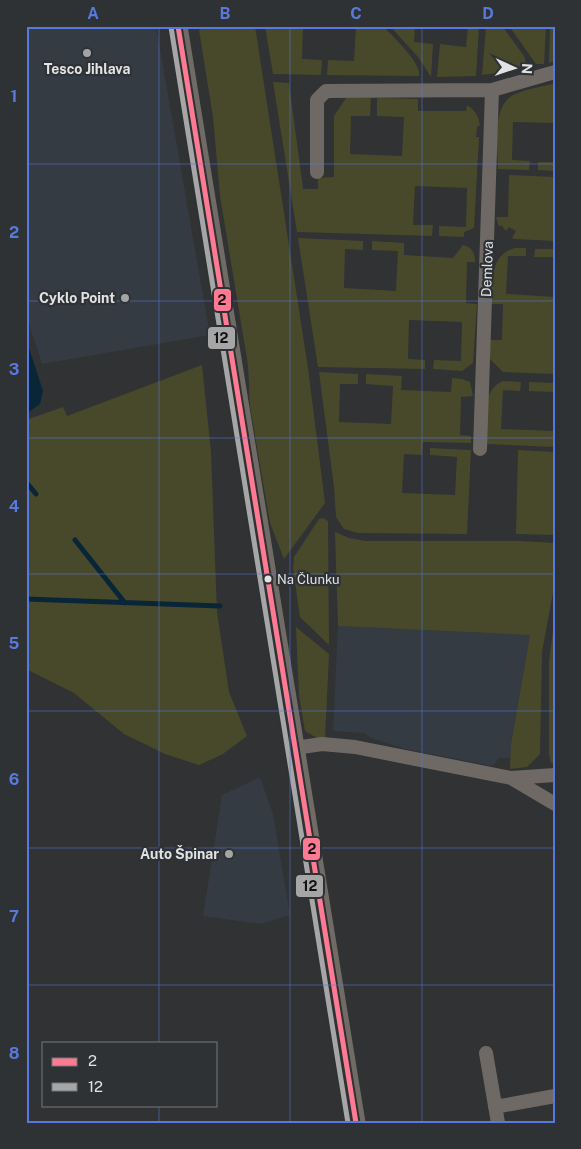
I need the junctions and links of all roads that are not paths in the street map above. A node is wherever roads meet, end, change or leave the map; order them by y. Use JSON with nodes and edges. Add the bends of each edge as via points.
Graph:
{"nodes":[{"id":1,"x":178,"y":26,"type":"edge"},
{"id":2,"x":555,"y":72,"type":"edge"},
{"id":3,"x":492,"y":90,"type":"junction"},
{"id":4,"x":317,"y":172,"type":"dead end"},
{"id":5,"x":480,"y":449,"type":"dead end"},
{"id":6,"x":294,"y":748,"type":"junction"},
{"id":7,"x":555,"y":775,"type":"edge"},
{"id":8,"x":511,"y":778,"type":"junction"},
{"id":9,"x":555,"y":804,"type":"edge"},
{"id":10,"x":486,"y":1052,"type":"dead end"},
{"id":11,"x":555,"y":1096,"type":"edge"},
{"id":12,"x":495,"y":1107,"type":"junction"},
{"id":13,"x":356,"y":1123,"type":"edge"},
{"id":14,"x":498,"y":1123,"type":"edge"}],
"edges":[{"from":1,"to":6,"type":"main road"},
{"from":2,"to":3,"type":"street"},
{"from":3,"to":4,"type":"street","via":[[326,91],[317,100]]},
{"from":3,"to":5,"type":"street","name":"Demlova"},
{"from":6,"to":8,"type":"street","via":[[322,744],[355,747]]},
{"from":6,"to":13,"type":"main road"},
{"from":7,"to":8,"type":"street"},
{"from":8,"to":9,"type":"street"},
{"from":10,"to":12,"type":"street"},
{"from":11,"to":12,"type":"street"},
{"from":12,"to":14,"type":"street"}]}
